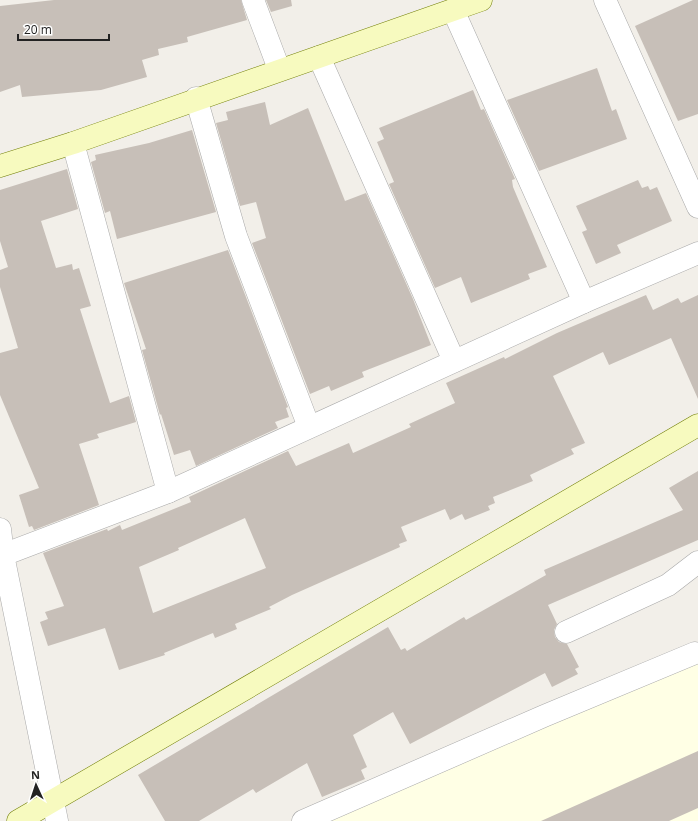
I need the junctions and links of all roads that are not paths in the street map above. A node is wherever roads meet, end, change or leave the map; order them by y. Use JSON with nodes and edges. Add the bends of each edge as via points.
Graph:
{"nodes":[{"id":1,"x":253,"y":0,"type":"edge"},
{"id":2,"x":481,"y":0,"type":"edge"},
{"id":3,"x":605,"y":0,"type":"edge"},
{"id":4,"x":453,"y":10,"type":"junction"},
{"id":5,"x":319,"y":57,"type":"junction"},
{"id":6,"x":279,"y":69,"type":"junction"},
{"id":7,"x":196,"y":98,"type":"junction"},
{"id":8,"x":73,"y":143,"type":"junction"},
{"id":9,"x":0,"y":166,"type":"edge"},
{"id":10,"x":698,"y":207,"type":"edge"},
{"id":11,"x":698,"y":253,"type":"edge"},
{"id":12,"x":584,"y":302,"type":"junction"},
{"id":13,"x":454,"y":361,"type":"junction"},
{"id":14,"x":698,"y":425,"type":"edge"},
{"id":15,"x":309,"y":426,"type":"junction"},
{"id":16,"x":168,"y":492,"type":"junction"},
{"id":17,"x":0,"y":529,"type":"edge"},
{"id":18,"x":3,"y":555,"type":"junction"},
{"id":19,"x":698,"y":562,"type":"edge"},
{"id":20,"x":566,"y":632,"type":"dead end"},
{"id":21,"x":695,"y":653,"type":"dead end"},
{"id":22,"x":55,"y":811,"type":"edge"},
{"id":23,"x":18,"y":821,"type":"edge"},
{"id":24,"x":303,"y":821,"type":"edge"}],
"edges":[{"from":1,"to":6,"type":"street"},
{"from":2,"to":4,"type":"street"},
{"from":3,"to":10,"type":"street"},
{"from":4,"to":5,"type":"street"},
{"from":4,"to":12,"type":"street"},
{"from":5,"to":6,"type":"street"},
{"from":5,"to":13,"type":"street"},
{"from":6,"to":7,"type":"street"},
{"from":7,"to":8,"type":"street"},
{"from":7,"to":15,"type":"street","via":[[236,236]]},
{"from":8,"to":9,"type":"street"},
{"from":8,"to":16,"type":"street"},
{"from":11,"to":12,"type":"street"},
{"from":12,"to":13,"type":"street"},
{"from":13,"to":15,"type":"street"},
{"from":14,"to":22,"type":"street"},
{"from":15,"to":16,"type":"street"},
{"from":16,"to":18,"type":"street"},
{"from":17,"to":18,"type":"street"},
{"from":18,"to":22,"type":"street"},
{"from":19,"to":20,"type":"street","via":[[668,585]]},
{"from":21,"to":24,"type":"street"},
{"from":22,"to":23,"type":"street"}]}
